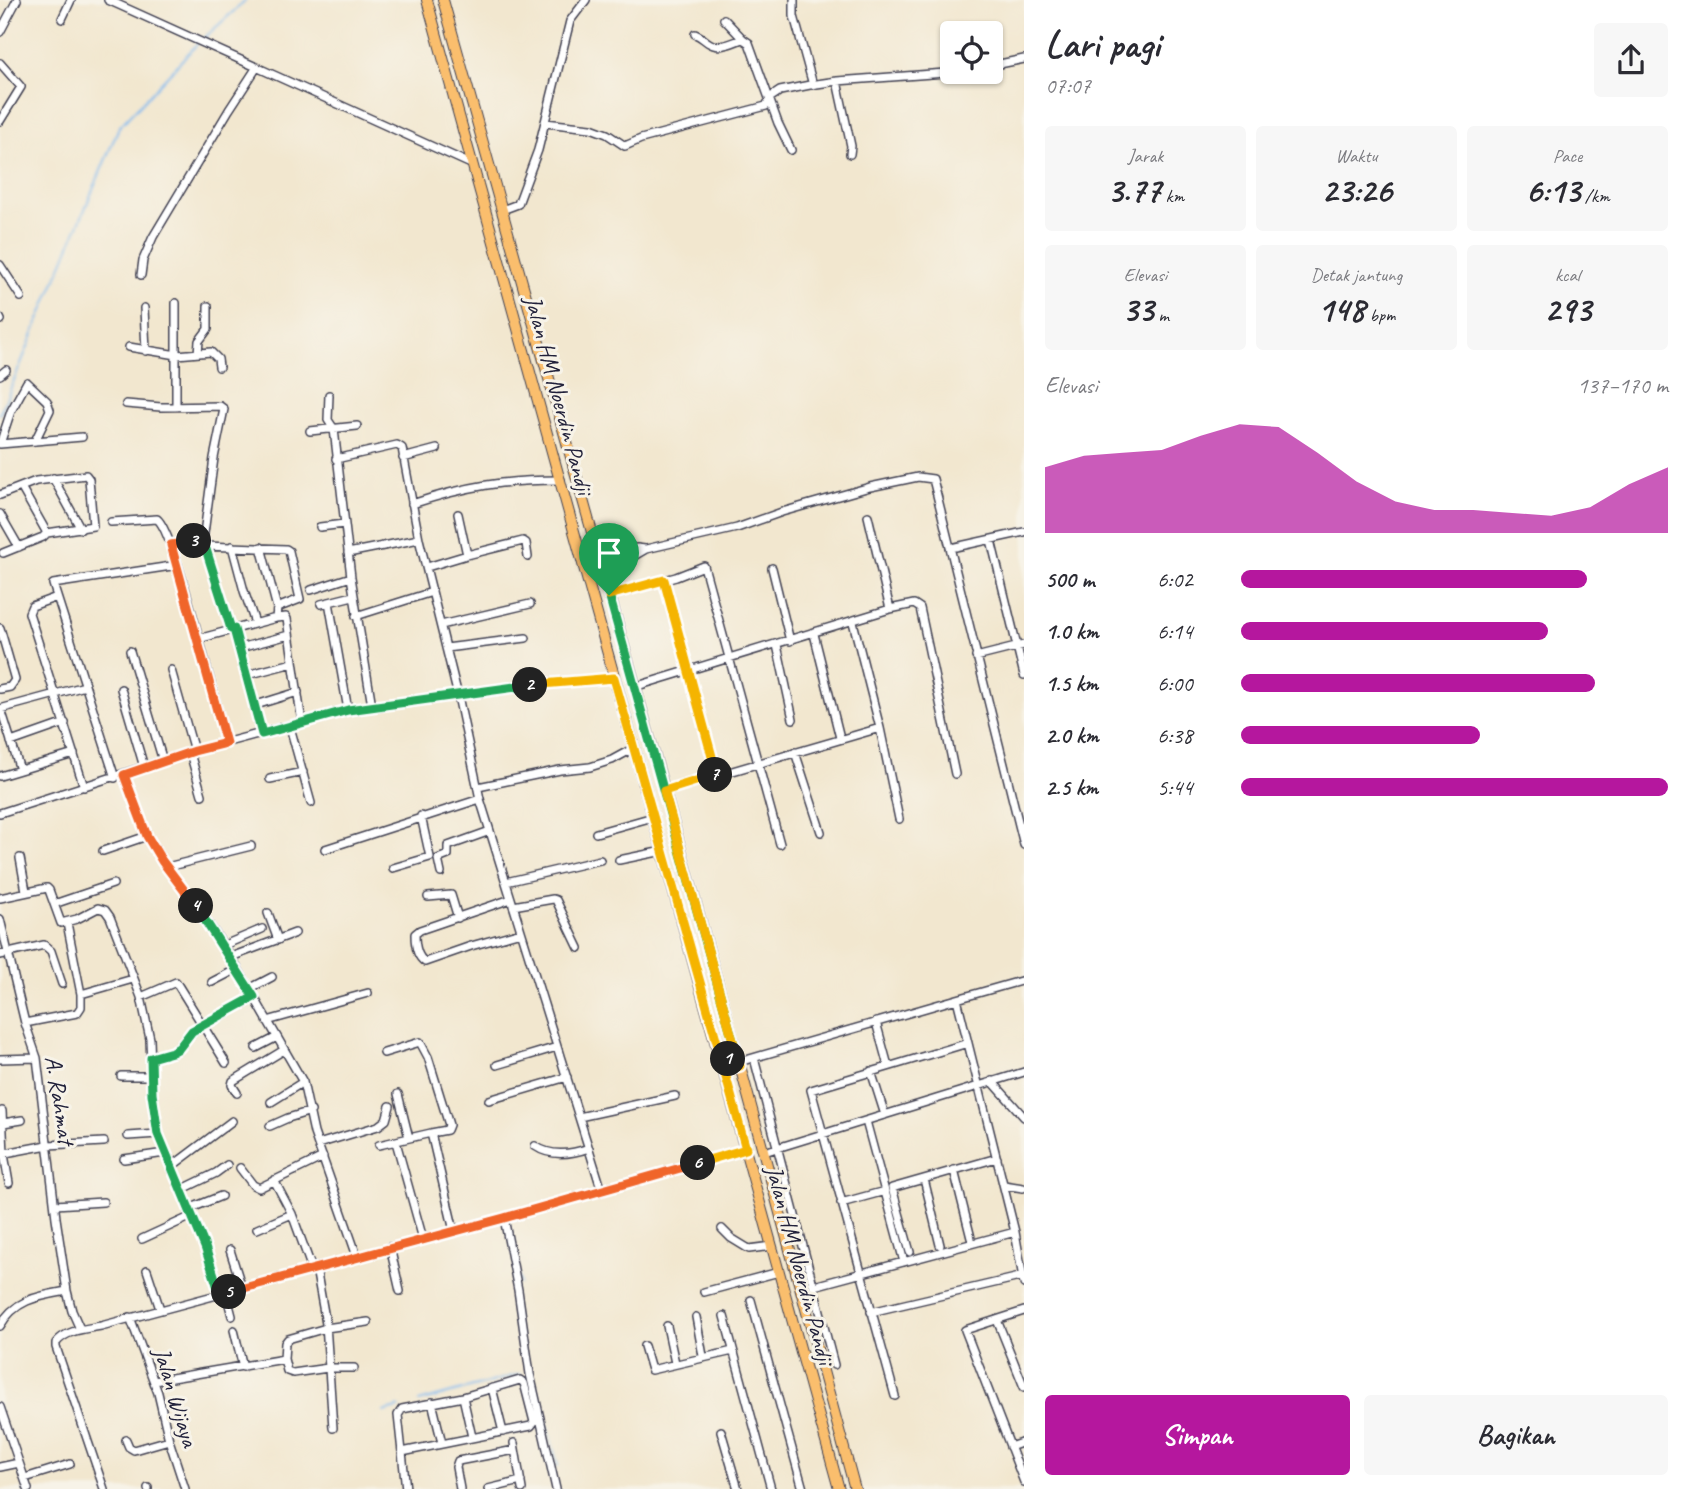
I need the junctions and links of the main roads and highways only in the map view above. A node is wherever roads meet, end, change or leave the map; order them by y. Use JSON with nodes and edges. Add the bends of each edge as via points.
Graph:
{"nodes":[{"id":1,"x":427,"y":0,"type":"edge"},
{"id":2,"x":443,"y":0,"type":"edge"},
{"id":3,"x":738,"y":1061,"type":"junction"},
{"id":4,"x":723,"y":1065,"type":"junction"},
{"id":5,"x":839,"y":1489,"type":"edge"},
{"id":6,"x":855,"y":1489,"type":"edge"}],
"edges":[{"from":1,"to":4,"type":"main road","name":"Jalan HM Noerdin Pandji"},
{"from":2,"to":3,"type":"main road","name":"Jalan HM Noerdin Pandji"},
{"from":3,"to":4,"type":"main road"},
{"from":3,"to":6,"type":"main road","name":"Jalan HM Noerdin Pandji"},
{"from":4,"to":5,"type":"main road","name":"Jalan HM Noerdin Pandji"}]}
